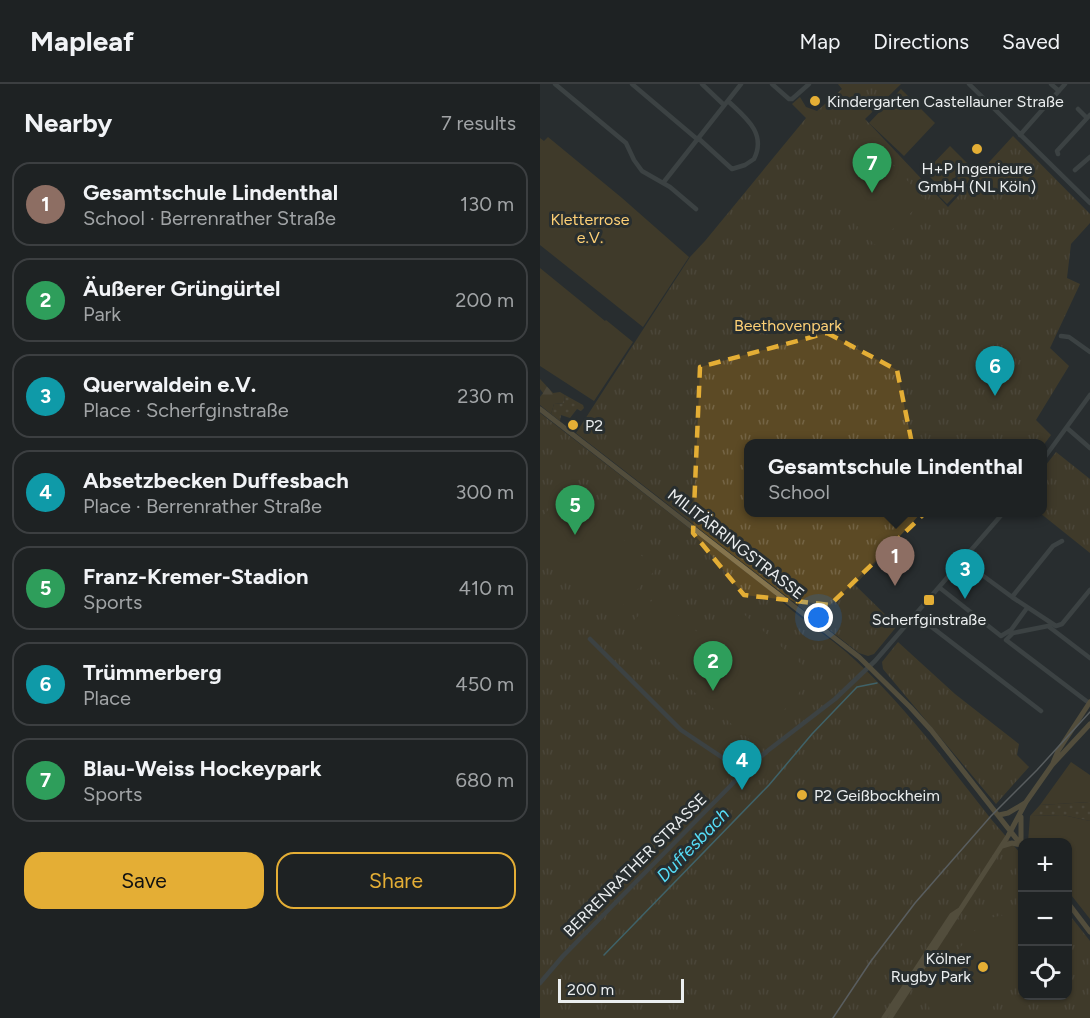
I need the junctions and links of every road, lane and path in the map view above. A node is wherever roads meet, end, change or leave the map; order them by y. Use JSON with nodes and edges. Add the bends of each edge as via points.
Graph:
{"nodes":[{"id":1,"x":556,"y":84,"type":"edge"},
{"id":2,"x":632,"y":84,"type":"edge"},
{"id":3,"x":702,"y":84,"type":"edge"},
{"id":4,"x":741,"y":84,"type":"edge"},
{"id":5,"x":772,"y":84,"type":"edge"},
{"id":6,"x":809,"y":84,"type":"edge"},
{"id":7,"x":969,"y":84,"type":"edge"},
{"id":8,"x":1051,"y":84,"type":"edge"},
{"id":9,"x":1065,"y":84,"type":"edge"},
{"id":10,"x":1059,"y":91,"type":"junction"},
{"id":11,"x":726,"y":103,"type":"junction"},
{"id":12,"x":1078,"y":109,"type":"dead end"},
{"id":13,"x":1087,"y":120,"type":"edge"},
{"id":14,"x":1020,"y":135,"type":"junction"},
{"id":15,"x":698,"y":138,"type":"junction"},
{"id":16,"x":1058,"y":154,"type":"dead end"},
{"id":17,"x":1090,"y":157,"type":"edge"},
{"id":18,"x":1075,"y":170,"type":"dead end"},
{"id":19,"x":663,"y":183,"type":"junction"},
{"id":20,"x":1090,"y":203,"type":"edge"},
{"id":21,"x":696,"y":209,"type":"dead end"},
{"id":22,"x":1061,"y":336,"type":"dead end"},
{"id":23,"x":1090,"y":352,"type":"edge"},
{"id":24,"x":1090,"y":395,"type":"edge"},
{"id":25,"x":540,"y":409,"type":"edge"},
{"id":26,"x":1066,"y":428,"type":"junction"},
{"id":27,"x":1090,"y":448,"type":"edge"},
{"id":28,"x":1047,"y":454,"type":"edge"},
{"id":29,"x":1001,"y":517,"type":"edge"},
{"id":30,"x":1062,"y":541,"type":"dead end"},
{"id":31,"x":963,"y":561,"type":"junction"},
{"id":32,"x":940,"y":588,"type":"junction"},
{"id":33,"x":1090,"y":590,"type":"edge"},
{"id":34,"x":1012,"y":597,"type":"junction"},
{"id":35,"x":1027,"y":608,"type":"junction"},
{"id":36,"x":916,"y":615,"type":"junction"},
{"id":37,"x":590,"y":639,"type":"dead end"},
{"id":38,"x":1090,"y":658,"type":"edge"},
{"id":39,"x":868,"y":667,"type":"junction"},
{"id":40,"x":1090,"y":703,"type":"edge"},
{"id":41,"x":1041,"y":711,"type":"dead end"},
{"id":42,"x":1090,"y":724,"type":"edge"},
{"id":43,"x":1052,"y":765,"type":"junction"},
{"id":44,"x":744,"y":772,"type":"junction"},
{"id":45,"x":1026,"y":802,"type":"junction"},
{"id":46,"x":1021,"y":811,"type":"junction"},
{"id":47,"x":999,"y":815,"type":"junction"},
{"id":48,"x":1011,"y":832,"type":"junction"},
{"id":49,"x":1021,"y":838,"type":"edge"},
{"id":50,"x":1018,"y":841,"type":"edge"},
{"id":51,"x":1018,"y":845,"type":"edge"},
{"id":52,"x":1001,"y":846,"type":"junction"},
{"id":53,"x":1072,"y":908,"type":"edge"},
{"id":54,"x":957,"y":911,"type":"junction"},
{"id":55,"x":1090,"y":932,"type":"edge"},
{"id":56,"x":540,"y":983,"type":"edge"},
{"id":57,"x":884,"y":1018,"type":"edge"},
{"id":58,"x":890,"y":1018,"type":"edge"}],
"edges":[{"from":1,"to":19,"type":"street","via":[[626,143],[642,171]]},
{"from":2,"to":15,"type":"street"},
{"from":3,"to":11,"type":"street"},
{"from":4,"to":11,"type":"street"},
{"from":5,"to":6,"type":"street","via":[[792,99]]},
{"from":7,"to":14,"type":"street"},
{"from":8,"to":10,"type":"street"},
{"from":9,"to":10,"type":"street"},
{"from":10,"to":14,"type":"street"},
{"from":11,"to":15,"type":"street"},
{"from":11,"to":15,"type":"street","via":[[755,128],[758,144],[754,159],[732,169]]},
{"from":12,"to":13,"type":"street"},
{"from":13,"to":16,"type":"street"},
{"from":14,"to":20,"type":"street"},
{"from":15,"to":19,"type":"street"},
{"from":17,"to":18,"type":"street"},
{"from":19,"to":21,"type":"street"},
{"from":22,"to":23,"type":"street"},
{"from":24,"to":26,"type":"street"},
{"from":25,"to":39,"type":"main road","name":"MILITÄRRINGSTRASSE"},
{"from":26,"to":27,"type":"street"},
{"from":26,"to":28,"type":"street"},
{"from":29,"to":31,"type":"street","name":"BERRENRATHER STRASSE"},
{"from":30,"to":34,"type":"street","via":[[1053,546]]},
{"from":31,"to":32,"type":"street","name":"BERRENRATHER STRASSE"},
{"from":31,"to":34,"type":"street"},
{"from":32,"to":35,"type":"street","via":[[1001,636],[1011,630]]},
{"from":32,"to":36,"type":"street","name":"BERRENRATHER STRASSE"},
{"from":33,"to":35,"type":"street","via":[[1058,626]]},
{"from":34,"to":35,"type":"street"},
{"from":36,"to":39,"type":"street","name":"BERRENRATHER STRASSE"},
{"from":36,"to":41,"type":"street"},
{"from":37,"to":44,"type":"street","via":[[681,730]]},
{"from":38,"to":40,"type":"street","via":[[1052,628],[1043,626],[1013,633],[1006,640]]},
{"from":39,"to":44,"type":"street","name":"BERRENRATHER STRASSE","via":[[835,699]]},
{"from":39,"to":47,"type":"main road","name":"MILITÄRRINGSTRASSE","via":[[923,722]]},
{"from":40,"to":43,"type":"main road"},
{"from":42,"to":43,"type":"main road"},
{"from":43,"to":45,"type":"main road"},
{"from":44,"to":56,"type":"street","name":"BERRENRATHER STRASSE"},
{"from":45,"to":46,"type":"main road"},
{"from":45,"to":47,"type":"main road"},
{"from":46,"to":48,"type":"main road"},
{"from":46,"to":49,"type":"main road"},
{"from":47,"to":48,"type":"main road","name":"MILITÄRRINGSTRASSE"},
{"from":48,"to":50,"type":"main road","name":"MILITÄRRINGSTRASSE"},
{"from":48,"to":52,"type":"main road"},
{"from":51,"to":52,"type":"main road"},
{"from":52,"to":54,"type":"main road"},
{"from":53,"to":55,"type":"main road"},
{"from":54,"to":57,"type":"main road"},
{"from":54,"to":58,"type":"main road"}]}
